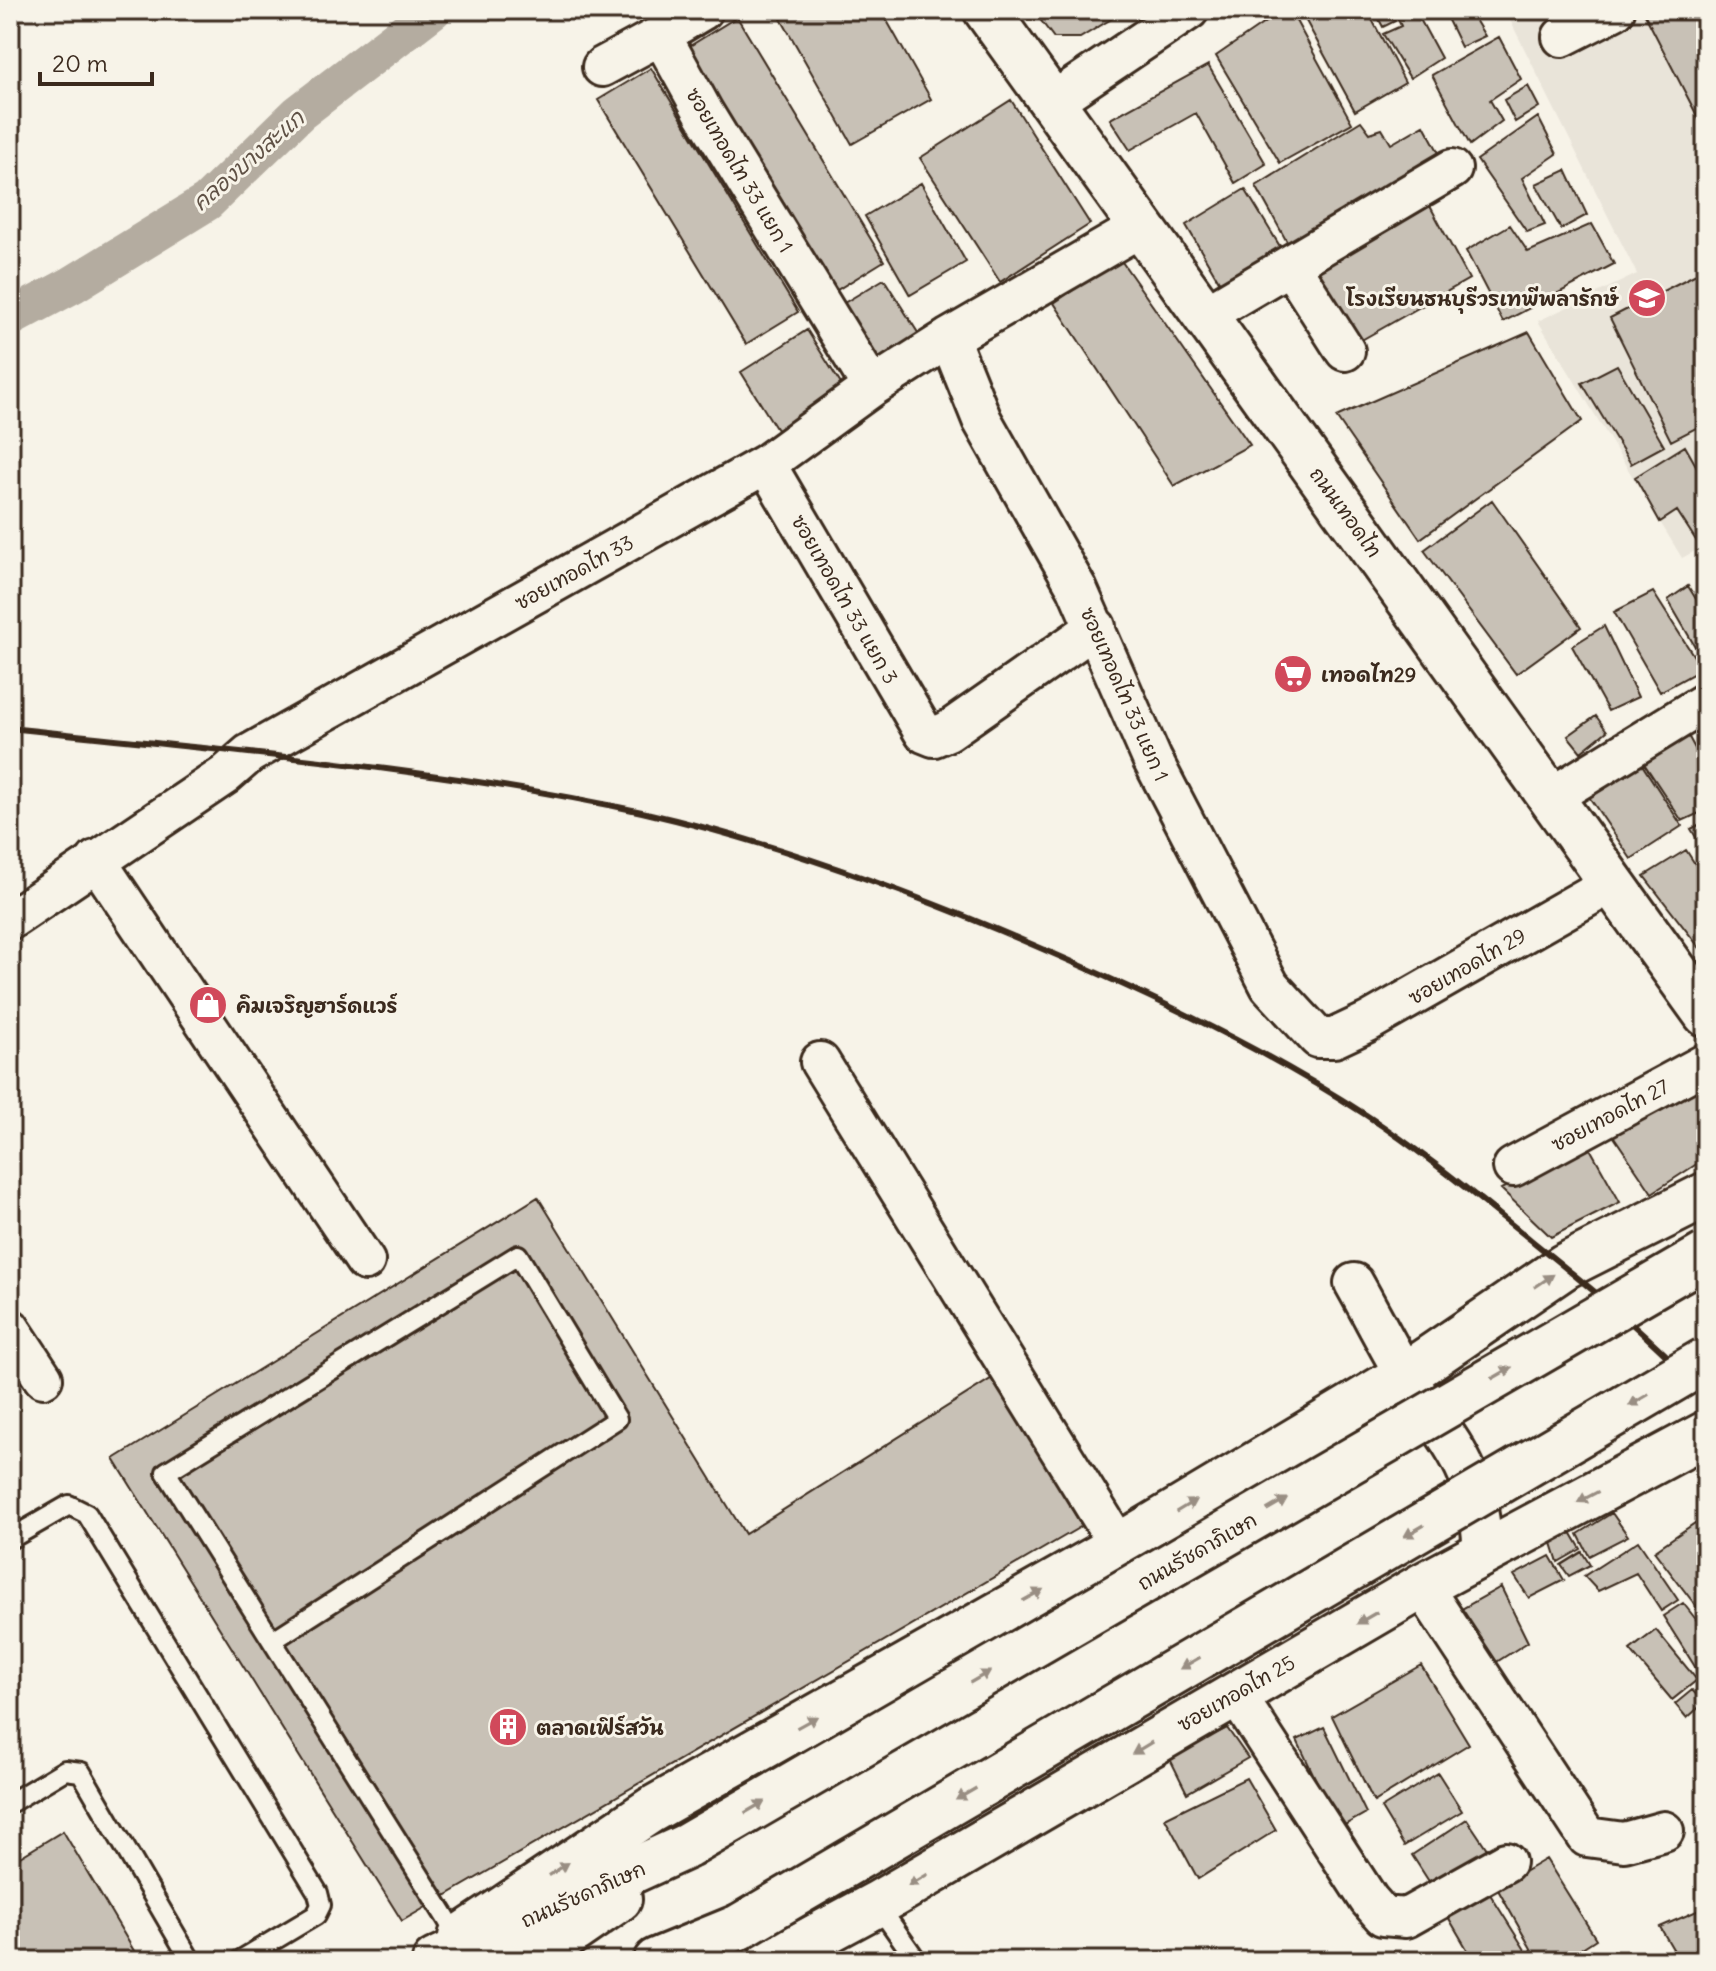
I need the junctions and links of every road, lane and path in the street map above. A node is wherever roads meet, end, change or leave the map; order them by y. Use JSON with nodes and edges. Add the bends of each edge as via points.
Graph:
{"nodes":[{"id":1,"x":703,"y":10,"type":"edge"},
{"id":2,"x":986,"y":10,"type":"edge"},
{"id":3,"x":1189,"y":10,"type":"edge"},
{"id":4,"x":1615,"y":10,"type":"edge"},
{"id":5,"x":661,"y":35,"type":"junction"},
{"id":6,"x":1562,"y":37,"type":"dead end"},
{"id":7,"x":602,"y":67,"type":"dead end"},
{"id":8,"x":1052,"y":102,"type":"junction"},
{"id":9,"x":1452,"y":169,"type":"dead end"},
{"id":10,"x":1141,"y":227,"type":"junction"},
{"id":11,"x":1290,"y":265,"type":"junction"},
{"id":12,"x":1205,"y":315,"type":"junction"},
{"id":13,"x":949,"y":338,"type":"junction"},
{"id":14,"x":1345,"y":351,"type":"dead end"},
{"id":15,"x":872,"y":387,"type":"junction"},
{"id":16,"x":766,"y":464,"type":"junction"},
{"id":17,"x":1096,"y":627,"type":"junction"},
{"id":18,"x":1706,"y":702,"type":"edge"},
{"id":19,"x":1551,"y":797,"type":"junction"},
{"id":20,"x":96,"y":860,"type":"junction"},
{"id":21,"x":1612,"y":883,"type":"junction"},
{"id":22,"x":10,"y":920,"type":"edge"},
{"id":23,"x":1706,"y":1014,"type":"edge"},
{"id":24,"x":1318,"y":1038,"type":"joint"},
{"id":25,"x":820,"y":1062,"type":"dead end"},
{"id":26,"x":1706,"y":1063,"type":"edge"},
{"id":27,"x":1513,"y":1167,"type":"dead end"},
{"id":28,"x":1706,"y":1195,"type":"edge"},
{"id":29,"x":1706,"y":1255,"type":"edge"},
{"id":30,"x":365,"y":1261,"type":"dead end"},
{"id":31,"x":1354,"y":1283,"type":"dead end"},
{"id":32,"x":10,"y":1328,"type":"edge"},
{"id":33,"x":1706,"y":1360,"type":"edge"},
{"id":34,"x":1405,"y":1375,"type":"junction"},
{"id":35,"x":43,"y":1378,"type":"dead end"},
{"id":36,"x":1706,"y":1434,"type":"edge"},
{"id":37,"x":10,"y":1539,"type":"edge"},
{"id":38,"x":1119,"y":1546,"type":"junction"},
{"id":39,"x":1483,"y":1552,"type":"junction"},
{"id":40,"x":1422,"y":1586,"type":"junction"},
{"id":41,"x":272,"y":1641,"type":"junction"},
{"id":42,"x":1235,"y":1693,"type":"junction"},
{"id":43,"x":10,"y":1803,"type":"edge"},
{"id":44,"x":1664,"y":1831,"type":"dead end"},
{"id":45,"x":687,"y":1846,"type":"junction"},
{"id":46,"x":1506,"y":1862,"type":"dead end"},
{"id":47,"x":877,"y":1904,"type":"junction"},
{"id":48,"x":739,"y":1927,"type":"junction"},
{"id":49,"x":440,"y":1953,"type":"edge"},
{"id":50,"x":191,"y":1961,"type":"edge"},
{"id":51,"x":239,"y":1961,"type":"edge"},
{"id":52,"x":529,"y":1961,"type":"edge"},
{"id":53,"x":656,"y":1961,"type":"edge"},
{"id":54,"x":688,"y":1961,"type":"edge"},
{"id":55,"x":771,"y":1961,"type":"edge"},
{"id":56,"x":917,"y":1961,"type":"edge"}],
"edges":[{"from":1,"to":5,"type":"street"},
{"from":2,"to":8,"type":"main road","name":"ถนนเทอดไท"},
{"from":3,"to":8,"type":"street"},
{"from":4,"to":6,"type":"street"},
{"from":5,"to":7,"type":"street"},
{"from":5,"to":15,"type":"street","name":"ซอยเทอดไท 33 แยก 1"},
{"from":8,"to":10,"type":"main road","name":"ถนนเทอดไท"},
{"from":9,"to":11,"type":"street"},
{"from":10,"to":12,"type":"main road","name":"ถนนเทอดไท"},
{"from":10,"to":13,"type":"street","name":"ซอยเทอดไท 33"},
{"from":11,"to":12,"type":"street"},
{"from":11,"to":14,"type":"street"},
{"from":12,"to":19,"type":"main road","name":"ถนนเทอดไท"},
{"from":13,"to":15,"type":"street","name":"ซอยเทอดไท 33"},
{"from":13,"to":17,"type":"street","name":"ซอยเทอดไท 33 แยก 1","via":[[982,420]]},
{"from":15,"to":16,"type":"street","name":"ซอยเทอดไท 33"},
{"from":16,"to":17,"type":"street","name":"ซอยเทอดไท 33 แยก 3","via":[[924,733],[934,737],[948,731]]},
{"from":16,"to":20,"type":"street","name":"ซอยเทอดไท 33","via":[[249,754]]},
{"from":17,"to":24,"type":"street","name":"ซอยเทอดไท 33 แยก 1","via":[[1152,759],[1270,986]]},
{"from":18,"to":19,"type":"street"},
{"from":19,"to":21,"type":"main road","name":"ถนนเทอดไท"},
{"from":20,"to":22,"type":"street","name":"ซอยเทอดไท 33"},
{"from":20,"to":30,"type":"street"},
{"from":21,"to":23,"type":"main road","name":"ถนนเทอดไท"},
{"from":21,"to":24,"type":"street","name":"ซอยเทอดไท 29","via":[[1368,1022],[1334,1038]]},
{"from":25,"to":38,"type":"street"},
{"from":26,"to":27,"type":"street","name":"ซอยเทอดไท 27"},
{"from":34,"to":28,"type":"main road","one_way":true,"via":[[1565,1266]]},
{"from":45,"to":29,"type":"main road","name":"ถนนรัชดาภิเษก","one_way":true,"bridge":true},
{"from":31,"to":34,"type":"street"},
{"from":32,"to":35,"type":"street"},
{"from":33,"to":48,"type":"main road","one_way":true,"bridge":true},
{"from":38,"to":34,"type":"main road","one_way":true},
{"from":34,"to":39,"type":"street","via":[[1470,1474],[1481,1513]]},
{"from":36,"to":39,"type":"main road","name":"ซอยเทอดไท 25","one_way":true},
{"from":37,"to":51,"type":"lane","via":[[69,1505],[87,1514],[318,1893],[321,1905],[316,1915]]},
{"from":49,"to":38,"type":"main road","one_way":true,"via":[[651,1810]]},
{"from":39,"to":40,"type":"main road","name":"ซอยเทอดไท 25"},
{"from":40,"to":42,"type":"main road","name":"ซอยเทอดไท 25","one_way":true},
{"from":40,"to":44,"type":"street","via":[[1587,1837],[1624,1842]]},
{"from":41,"to":41,"type":"lane","via":[[166,1472],[518,1255],[617,1419]]},
{"from":41,"to":49,"type":"lane"},
{"from":42,"to":46,"type":"street","via":[[1383,1916],[1406,1918]]},
{"from":42,"to":47,"type":"main road","name":"ซอยเทอดไท 25","one_way":true},
{"from":43,"to":50,"type":"lane","via":[[65,1770],[81,1772]]},
{"from":45,"to":49,"type":"main road","name":"ถนนรัชดาภิเษก"},
{"from":45,"to":52,"type":"main road","name":"ถนนรัชดาภิเษก"},
{"from":47,"to":55,"type":"main road","name":"ซอยเทอดไท 25"},
{"from":47,"to":56,"type":"lane"},
{"from":48,"to":53,"type":"main road"},
{"from":48,"to":54,"type":"main road"}]}
